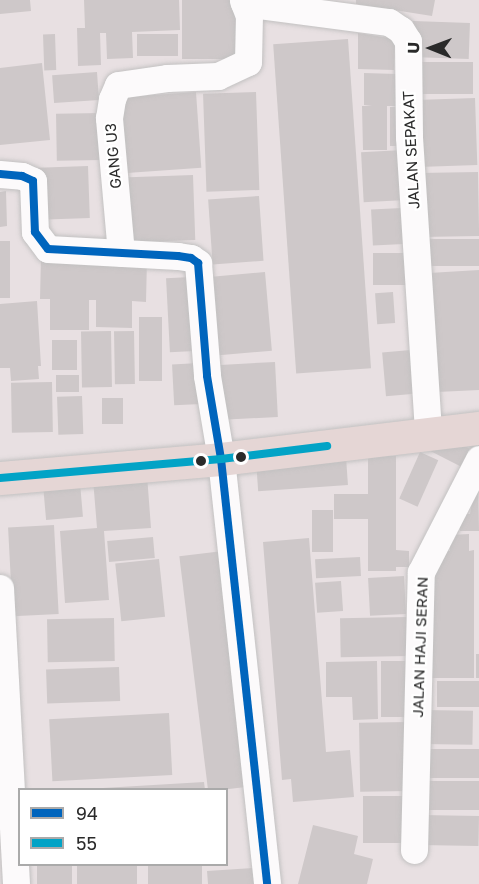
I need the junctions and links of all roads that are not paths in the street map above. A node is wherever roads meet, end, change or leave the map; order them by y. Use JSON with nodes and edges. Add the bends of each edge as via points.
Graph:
{"nodes":[{"id":1,"x":244,"y":1,"type":"edge"},
{"id":2,"x":0,"y":174,"type":"edge"},
{"id":3,"x":121,"y":253,"type":"junction"},
{"id":4,"x":479,"y":428,"type":"edge"},
{"id":5,"x":428,"y":432,"type":"junction"},
{"id":6,"x":221,"y":459,"type":"junction"},
{"id":7,"x":479,"y":459,"type":"edge"},
{"id":8,"x":0,"y":478,"type":"edge"},
{"id":9,"x":0,"y":588,"type":"edge"},
{"id":10,"x":414,"y":850,"type":"dead end"},
{"id":11,"x":16,"y":884,"type":"edge"},
{"id":12,"x":267,"y":884,"type":"edge"}],
"edges":[{"from":1,"to":3,"type":"street","name":"GANG U3","via":[[249,16],[248,62],[218,76],[118,85],[109,118]]},
{"from":1,"to":5,"type":"street","name":"JALAN SEPAKAT","via":[[389,22],[408,41],[409,137]]},
{"from":2,"to":3,"type":"street","via":[[22,176],[33,182],[35,232],[48,249]]},
{"from":3,"to":6,"type":"street","via":[[178,256],[198,263],[207,376]]},
{"from":4,"to":5,"type":"main road"},
{"from":5,"to":6,"type":"main road"},
{"from":6,"to":8,"type":"main road"},
{"from":6,"to":12,"type":"street"},
{"from":7,"to":10,"type":"street","name":"JALAN HAJI SERAN","via":[[421,572]]},
{"from":9,"to":11,"type":"street"}]}
